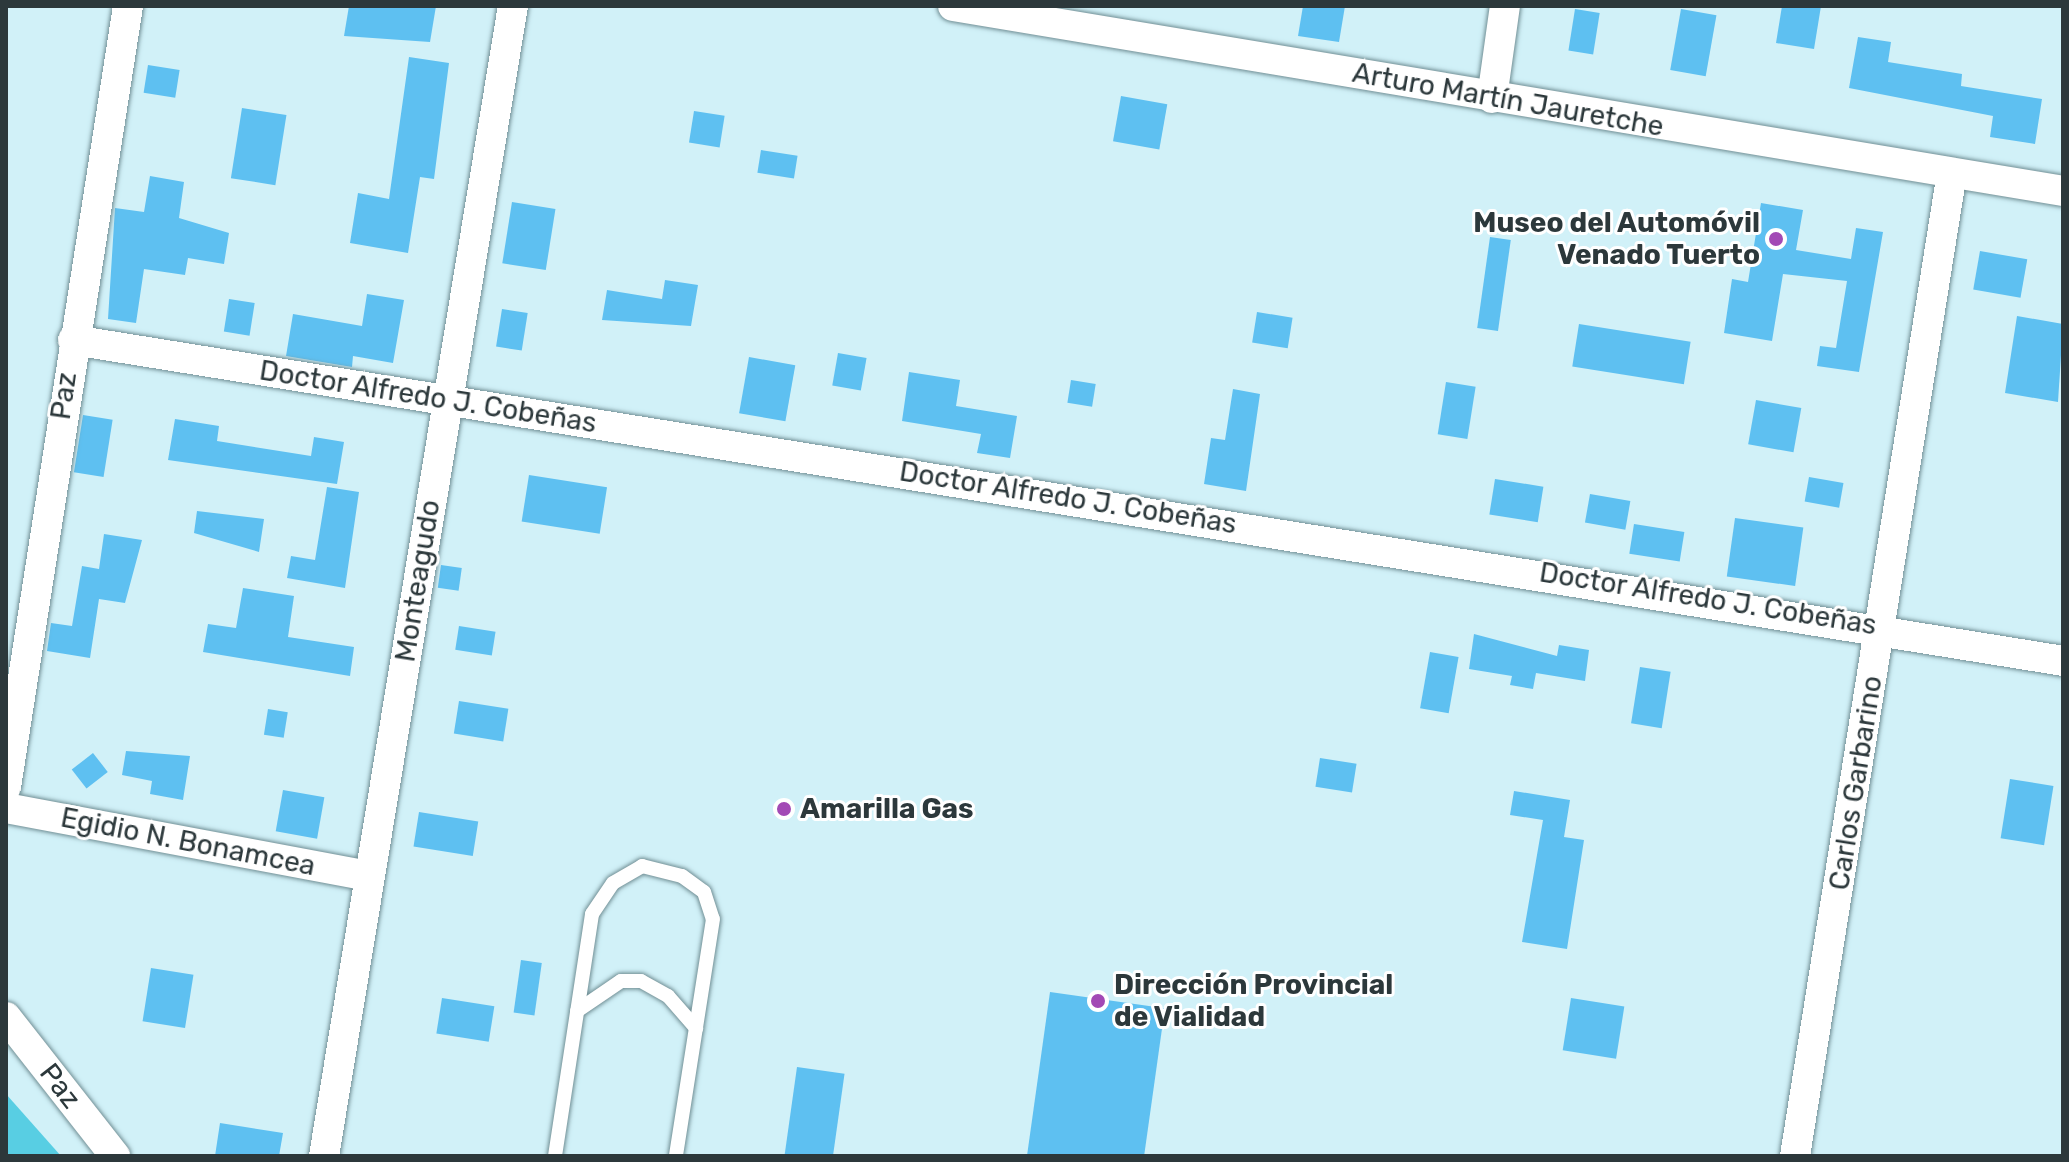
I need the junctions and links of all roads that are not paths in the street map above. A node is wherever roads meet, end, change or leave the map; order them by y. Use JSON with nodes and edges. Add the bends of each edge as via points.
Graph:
{"nodes":[{"id":1,"x":128,"y":6,"type":"edge"},
{"id":2,"x":513,"y":6,"type":"edge"},
{"id":3,"x":953,"y":6,"type":"edge"},
{"id":4,"x":1505,"y":6,"type":"edge"},
{"id":5,"x":1033,"y":12,"type":"edge"},
{"id":6,"x":1492,"y":98,"type":"junction"},
{"id":7,"x":1952,"y":173,"type":"junction"},
{"id":8,"x":2063,"y":191,"type":"edge"},
{"id":9,"x":73,"y":340,"type":"junction"},
{"id":10,"x":448,"y":400,"type":"junction"},
{"id":11,"x":1882,"y":627,"type":"junction"},
{"id":12,"x":2063,"y":661,"type":"edge"},
{"id":13,"x":6,"y":787,"type":"edge"},
{"id":14,"x":6,"y":808,"type":"edge"},
{"id":15,"x":369,"y":876,"type":"junction"},
{"id":16,"x":577,"y":1011,"type":"junction"},
{"id":17,"x":6,"y":1017,"type":"edge"},
{"id":18,"x":696,"y":1028,"type":"junction"},
{"id":19,"x":115,"y":1156,"type":"edge"},
{"id":20,"x":324,"y":1156,"type":"edge"},
{"id":21,"x":555,"y":1156,"type":"edge"},
{"id":22,"x":676,"y":1156,"type":"edge"},
{"id":23,"x":1795,"y":1156,"type":"edge"}],
"edges":[{"from":1,"to":9,"type":"street","name":"Paz"},
{"from":2,"to":10,"type":"street","name":"Monteagudo"},
{"from":3,"to":5,"type":"street","name":"Arturo Martín Jauretche"},
{"from":4,"to":6,"type":"street"},
{"from":5,"to":6,"type":"street","name":"Arturo Martín Jauretche"},
{"from":6,"to":7,"type":"street","name":"Arturo Martín Jauretche"},
{"from":7,"to":8,"type":"street","name":"Arturo Martín Jauretche"},
{"from":7,"to":11,"type":"street","name":"Carlos Garbarino"},
{"from":9,"to":10,"type":"street","name":"Doctor Alfredo J. Cobeñas"},
{"from":9,"to":13,"type":"street","name":"Paz"},
{"from":10,"to":11,"type":"street","name":"Doctor Alfredo J. Cobeñas"},
{"from":10,"to":15,"type":"street","name":"Monteagudo"},
{"from":11,"to":12,"type":"street","name":"Doctor Alfredo J. Cobeñas"},
{"from":11,"to":23,"type":"street","name":"Carlos Garbarino"},
{"from":14,"to":15,"type":"street","name":"Egidio N. Bonamcea"},
{"from":15,"to":20,"type":"street","name":"Monteagudo"},
{"from":16,"to":18,"type":"lane","via":[[621,981],[641,981],[668,996]]},
{"from":16,"to":18,"type":"lane","via":[[592,914],[613,883],[642,866],[682,876],[704,892],[713,919]]},
{"from":16,"to":21,"type":"lane"},
{"from":17,"to":19,"type":"street","name":"Paz"},
{"from":18,"to":22,"type":"lane"}]}
